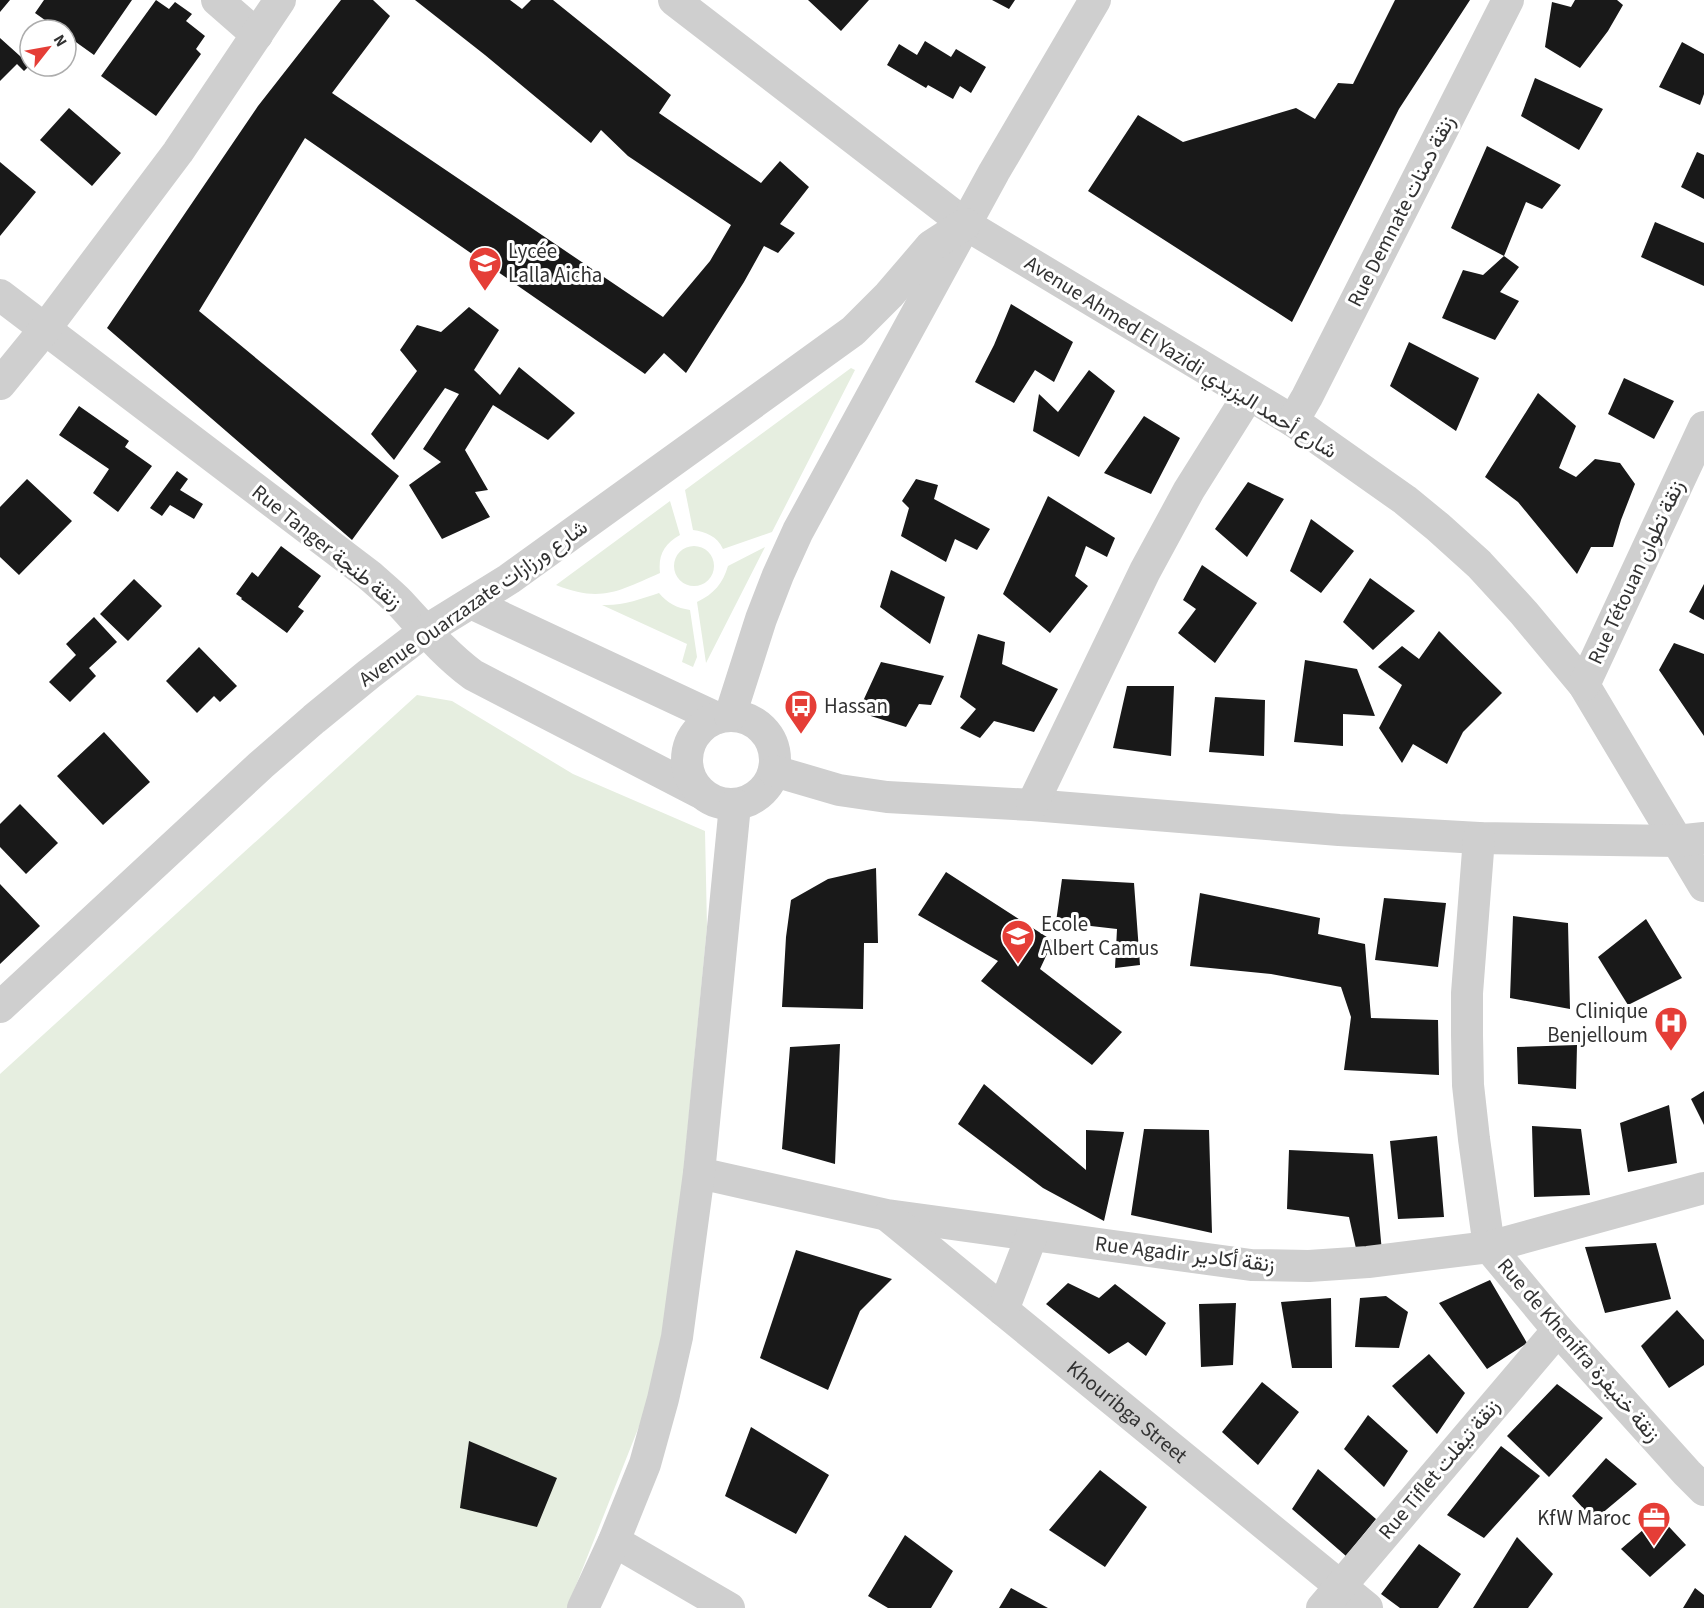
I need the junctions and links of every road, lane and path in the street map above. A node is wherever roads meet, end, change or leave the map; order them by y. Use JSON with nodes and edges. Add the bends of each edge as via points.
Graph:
{"nodes":[{"id":1,"x":218,"y":0,"type":"edge"},
{"id":2,"x":280,"y":0,"type":"edge"},
{"id":3,"x":674,"y":0,"type":"edge"},
{"id":4,"x":1095,"y":0,"type":"edge"},
{"id":5,"x":1508,"y":0,"type":"edge"},
{"id":6,"x":709,"y":10,"type":"edge"},
{"id":7,"x":256,"y":35,"type":"junction"},
{"id":8,"x":965,"y":224,"type":"junction"},
{"id":9,"x":0,"y":295,"type":"edge"},
{"id":10,"x":45,"y":329,"type":"junction"},
{"id":11,"x":0,"y":384,"type":"edge"},
{"id":12,"x":1248,"y":396,"type":"junction"},
{"id":13,"x":1293,"y":421,"type":"junction"},
{"id":14,"x":1704,"y":427,"type":"edge"},
{"id":15,"x":471,"y":603,"type":"junction"},
{"id":16,"x":425,"y":631,"type":"junction"},
{"id":17,"x":1584,"y":685,"type":"junction"},
{"id":18,"x":723,"y":717,"type":"junction"},
{"id":19,"x":774,"y":771,"type":"junction"},
{"id":20,"x":699,"y":792,"type":"junction"},
{"id":21,"x":735,"y":805,"type":"junction"},
{"id":22,"x":1032,"y":805,"type":"junction"},
{"id":23,"x":1479,"y":838,"type":"junction"},
{"id":24,"x":1690,"y":839,"type":"edge"},
{"id":25,"x":1704,"y":886,"type":"edge"},
{"id":26,"x":0,"y":1007,"type":"edge"},
{"id":27,"x":699,"y":1173,"type":"junction"},
{"id":28,"x":1704,"y":1188,"type":"edge"},
{"id":29,"x":887,"y":1215,"type":"junction"},
{"id":30,"x":1032,"y":1235,"type":"junction"},
{"id":31,"x":1489,"y":1247,"type":"junction"},
{"id":32,"x":1003,"y":1310,"type":"junction"},
{"id":33,"x":1558,"y":1330,"type":"junction"},
{"id":34,"x":1704,"y":1490,"type":"edge"},
{"id":35,"x":614,"y":1541,"type":"junction"},
{"id":36,"x":1331,"y":1597,"type":"edge"},
{"id":37,"x":583,"y":1608,"type":"edge"},
{"id":38,"x":729,"y":1608,"type":"edge"},
{"id":39,"x":1366,"y":1608,"type":"edge"}],
"edges":[{"from":1,"to":7,"type":"street"},
{"from":2,"to":7,"type":"street"},
{"from":3,"to":6,"type":"street","name":"Avenue Ahmed El Yazidi شارع أحمد اليزيدي"},
{"from":4,"to":8,"type":"street"},
{"from":5,"to":13,"type":"street","name":"Rue Demnate زنقة دمنات"},
{"from":6,"to":8,"type":"street","name":"Avenue Ahmed El Yazidi شارع أحمد اليزيدي"},
{"from":7,"to":10,"type":"street","via":[[178,152]]},
{"from":8,"to":12,"type":"street","name":"Avenue Ahmed El Yazidi شارع أحمد اليزيدي"},
{"from":8,"to":15,"type":"street","name":"Avenue Ouarzazate شارع ورزازات","via":[[931,246],[853,331]]},
{"from":8,"to":18,"type":"street","via":[[798,531]]},
{"from":9,"to":10,"type":"street","name":"Rue Tanger زنقة طنجة"},
{"from":10,"to":11,"type":"street"},
{"from":10,"to":16,"type":"street","name":"Rue Tanger زنقة طنجة","via":[[369,575]]},
{"from":12,"to":13,"type":"street","name":"Avenue Ahmed El Yazidi شارع أحمد اليزيدي"},
{"from":12,"to":22,"type":"street","via":[[1189,490],[1145,571]]},
{"from":13,"to":17,"type":"street","name":"Avenue Ahmed El Yazidi شارع أحمد اليزيدي","via":[[1405,500],[1479,564]]},
{"from":14,"to":17,"type":"street","name":"Rue Tétouan زنقة تطوان"},
{"from":15,"to":16,"type":"street","name":"Avenue Ouarzazate شارع ورزازات"},
{"from":15,"to":18,"type":"street"},
{"from":16,"to":20,"type":"street","name":"Rue Tanger زنقة طنجة","via":[[473,675]]},
{"from":16,"to":26,"type":"street","name":"Avenue Ouarzazate شارع ورزازات","via":[[261,765]]},
{"from":17,"to":24,"type":"street","name":"Avenue Ahmed El Yazidi شارع أحمد اليزيدي"},
{"from":18,"to":19,"type":"street","via":[[746,718],[760,727],[775,755]]},
{"from":18,"to":20,"type":"street","via":[[701,727],[690,741],[686,759],[689,777]]},
{"from":19,"to":21,"type":"street","via":[[760,794]]},
{"from":19,"to":22,"type":"street","via":[[862,794]]},
{"from":20,"to":21,"type":"street","via":[[716,802]]},
{"from":21,"to":27,"type":"street"},
{"from":22,"to":23,"type":"street"},
{"from":23,"to":24,"type":"street"},
{"from":23,"to":31,"type":"street","name":"Rue de Khenifra زنقة خنيفرة","via":[[1467,993],[1468,1085]]},
{"from":24,"to":25,"type":"street","name":"Avenue Ahmed El Yazidi شارع أحمد اليزيدي"},
{"from":27,"to":29,"type":"street","name":"Rue Agadir زنقة أكادير"},
{"from":27,"to":35,"type":"street","via":[[677,1337],[663,1399],[645,1464]]},
{"from":28,"to":31,"type":"street","name":"Rue Agadir زنقة أكادير"},
{"from":29,"to":30,"type":"street","name":"Rue Agadir زنقة أكادير"},
{"from":29,"to":32,"type":"street","name":"Khouribga Street"},
{"from":30,"to":31,"type":"street","name":"Rue Agadir زنقة أكادير","via":[[1251,1265],[1368,1262]]},
{"from":30,"to":32,"type":"street"},
{"from":31,"to":33,"type":"street","name":"Rue de Khenifra زنقة خنيفرة"},
{"from":32,"to":36,"type":"street","name":"Khouribga Street"},
{"from":33,"to":34,"type":"street","name":"Rue de Khenifra زنقة خنيفرة"},
{"from":33,"to":36,"type":"street","name":"Rue Tiflet زنقة تيفلت"},
{"from":35,"to":37,"type":"street"},
{"from":35,"to":38,"type":"street"},
{"from":36,"to":39,"type":"street","name":"Khouribga Street"}]}
